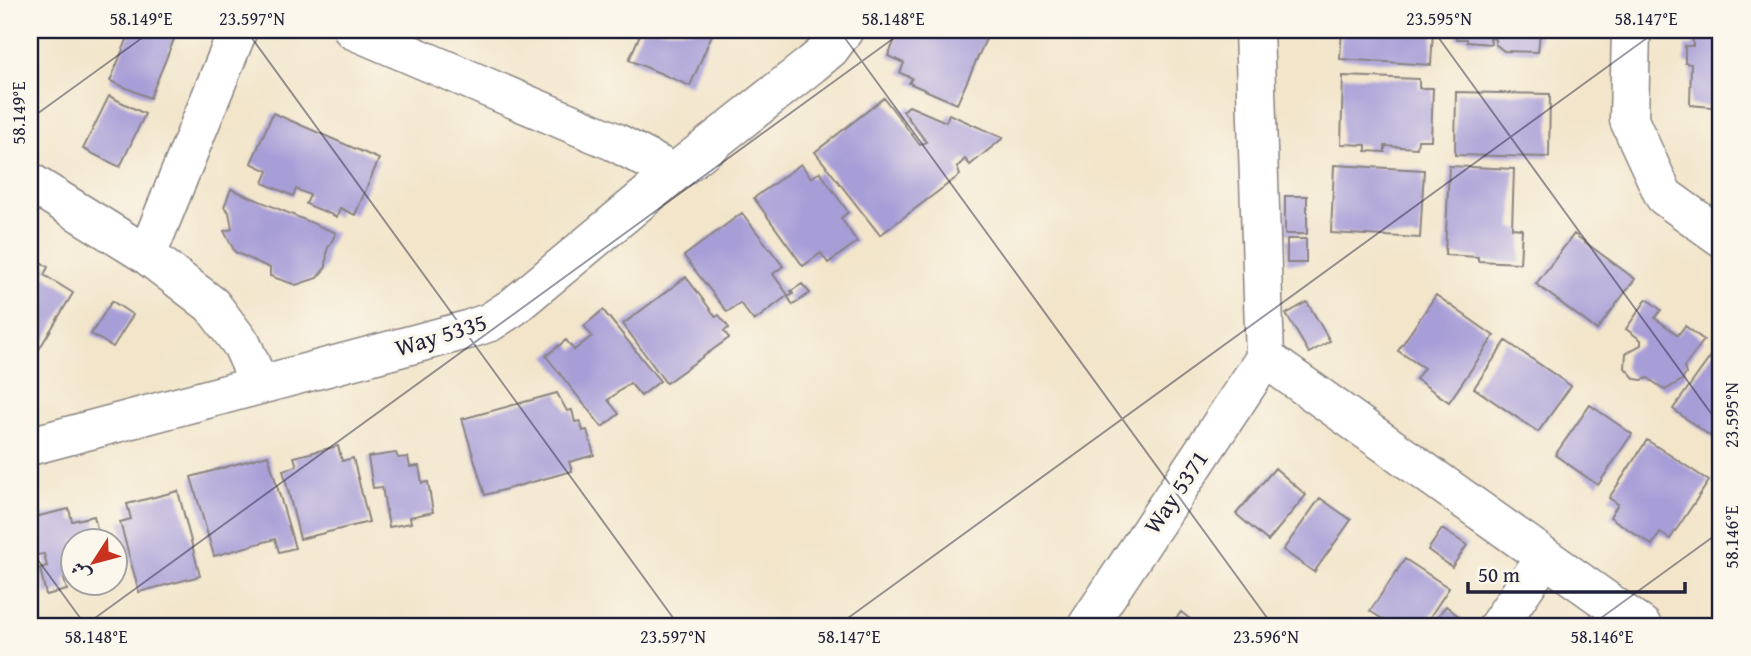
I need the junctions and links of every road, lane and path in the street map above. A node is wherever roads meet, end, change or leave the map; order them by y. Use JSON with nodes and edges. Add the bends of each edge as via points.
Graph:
{"nodes":[{"id":1,"x":239,"y":30,"type":"edge"},
{"id":2,"x":353,"y":30,"type":"edge"},
{"id":3,"x":844,"y":30,"type":"edge"},
{"id":4,"x":1254,"y":30,"type":"edge"},
{"id":5,"x":1631,"y":30,"type":"edge"},
{"id":6,"x":674,"y":173,"type":"junction"},
{"id":7,"x":30,"y":182,"type":"edge"},
{"id":8,"x":1721,"y":237,"type":"edge"},
{"id":9,"x":147,"y":255,"type":"junction"},
{"id":10,"x":1265,"y":358,"type":"junction"},
{"id":11,"x":260,"y":385,"type":"junction"},
{"id":12,"x":30,"y":446,"type":"edge"},
{"id":13,"x":1545,"y":557,"type":"junction"},
{"id":14,"x":1087,"y":626,"type":"edge"},
{"id":15,"x":1498,"y":626,"type":"edge"},
{"id":16,"x":1642,"y":626,"type":"edge"}],
"edges":[{"from":1,"to":9,"type":"street"},
{"from":2,"to":6,"type":"street","via":[[615,142]]},
{"from":3,"to":6,"type":"street","name":"Way 5335","via":[[830,49]]},
{"from":4,"to":10,"type":"street"},
{"from":5,"to":8,"type":"street","via":[[1629,120],[1664,197]]},
{"from":6,"to":11,"type":"street","name":"Way 5335","via":[[490,322]]},
{"from":7,"to":9,"type":"street"},
{"from":9,"to":11,"type":"street","via":[[212,305],[242,345]]},
{"from":10,"to":13,"type":"street"},
{"from":10,"to":14,"type":"street","name":"Way 5371"},
{"from":11,"to":12,"type":"street","name":"Way 5335"},
{"from":13,"to":15,"type":"street"},
{"from":13,"to":16,"type":"street"}]}
